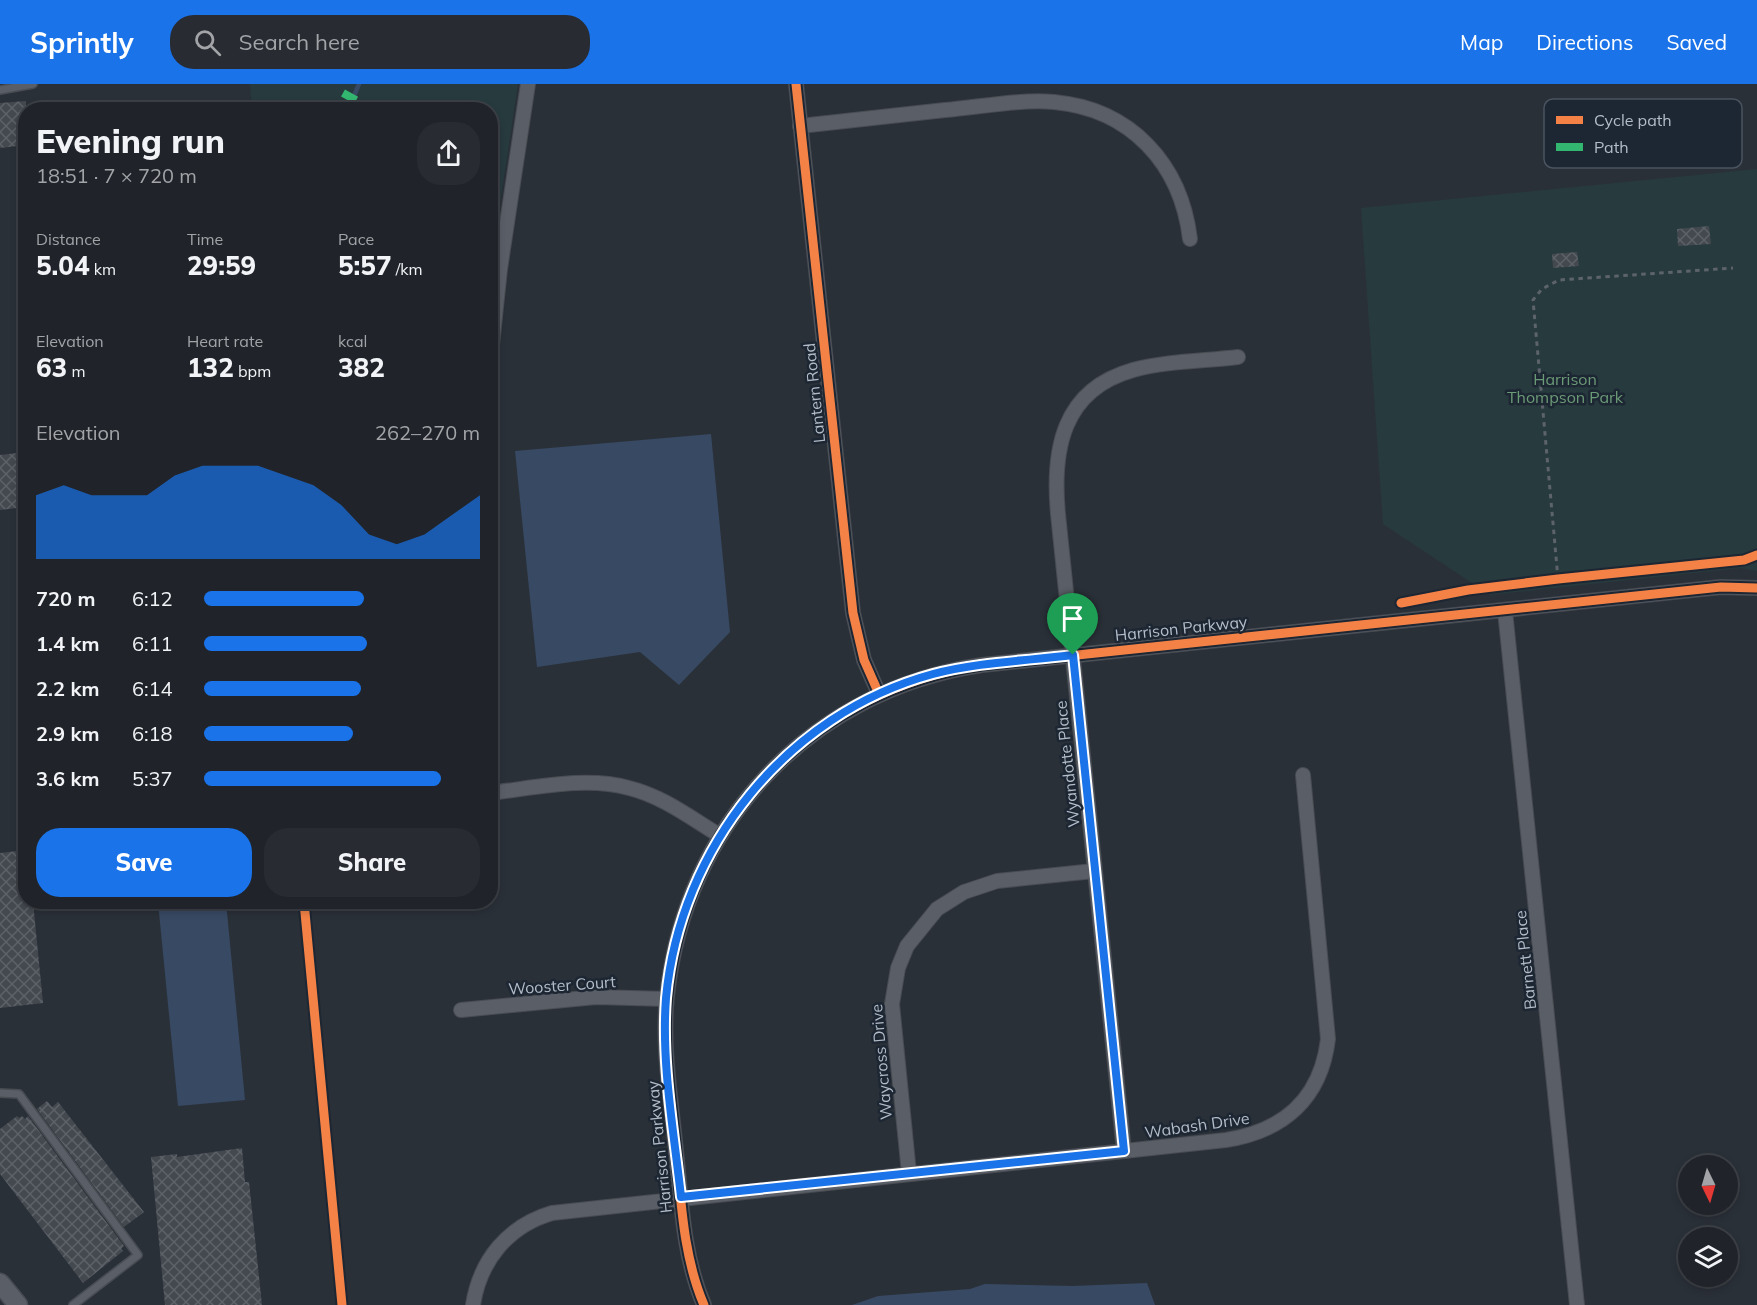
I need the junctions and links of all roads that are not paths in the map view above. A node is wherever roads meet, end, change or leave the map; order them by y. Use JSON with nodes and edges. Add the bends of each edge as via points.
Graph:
{"nodes":[{"id":1,"x":33,"y":84,"type":"edge"},
{"id":2,"x":528,"y":84,"type":"edge"},
{"id":3,"x":796,"y":84,"type":"edge"},
{"id":4,"x":0,"y":90,"type":"edge"},
{"id":5,"x":800,"y":126,"type":"junction"},
{"id":6,"x":1190,"y":239,"type":"dead end"},
{"id":7,"x":498,"y":288,"type":"edge"},
{"id":8,"x":1238,"y":357,"type":"dead end"},
{"id":9,"x":1757,"y":588,"type":"edge"},
{"id":10,"x":1505,"y":611,"type":"junction"},
{"id":11,"x":1073,"y":655,"type":"junction"},
{"id":12,"x":879,"y":694,"type":"junction"},
{"id":13,"x":1303,"y":775,"type":"dead end"},
{"id":14,"x":498,"y":792,"type":"edge"},
{"id":15,"x":719,"y":835,"type":"junction"},
{"id":16,"x":1094,"y":871,"type":"junction"},
{"id":17,"x":666,"y":999,"type":"junction"},
{"id":18,"x":461,"y":1010,"type":"dead end"},
{"id":19,"x":0,"y":1093,"type":"edge"},
{"id":20,"x":1124,"y":1151,"type":"junction"},
{"id":21,"x":909,"y":1173,"type":"junction"},
{"id":22,"x":681,"y":1197,"type":"junction"},
{"id":23,"x":0,"y":1283,"type":"edge"},
{"id":24,"x":18,"y":1305,"type":"edge"},
{"id":25,"x":73,"y":1305,"type":"edge"},
{"id":26,"x":474,"y":1305,"type":"edge"},
{"id":27,"x":704,"y":1305,"type":"edge"},
{"id":28,"x":1577,"y":1305,"type":"edge"}],
"edges":[{"from":1,"to":4,"type":"lane"},
{"from":2,"to":7,"type":"street"},
{"from":3,"to":5,"type":"street","name":"Lantern Road"},
{"from":5,"to":6,"type":"street","via":[[1033,101],[1074,105],[1125,125],[1163,162],[1182,199]]},
{"from":5,"to":12,"type":"street","name":"Lantern Road","via":[[853,613],[864,660]]},
{"from":8,"to":11,"type":"street","name":"Wyandotte Place","via":[[1119,375],[1092,392],[1068,421],[1059,443],[1054,474]]},
{"from":9,"to":10,"type":"street","name":"Harrison Parkway","via":[[1727,587]]},
{"from":10,"to":11,"type":"street","name":"Harrison Parkway"},
{"from":10,"to":28,"type":"street","name":"Barnett Place"},
{"from":11,"to":12,"type":"street","name":"Harrison Parkway","via":[[959,668]]},
{"from":11,"to":16,"type":"street","name":"Wyandotte Place"},
{"from":12,"to":15,"type":"street","name":"Harrison Parkway","via":[[842,715],[778,764],[753,789]]},
{"from":13,"to":20,"type":"street","name":"Wabash Drive","via":[[1328,1030],[1326,1053],[1315,1084],[1291,1113],[1261,1132],[1226,1140]]},
{"from":14,"to":15,"type":"street","via":[[585,783],[617,785],[649,795]]},
{"from":15,"to":17,"type":"street","name":"Harrison Parkway","via":[[682,921]]},
{"from":16,"to":20,"type":"street","name":"Wyandotte Place"},
{"from":16,"to":21,"type":"street","name":"Waycross Drive","via":[[997,881],[964,892],[933,914],[907,946],[898,968],[892,1004]]},
{"from":17,"to":18,"type":"street","name":"Wooster Court","via":[[596,998]]},
{"from":17,"to":22,"type":"street","name":"Harrison Parkway","via":[[668,1068]]},
{"from":19,"to":25,"type":"lane","via":[[19,1094],[138,1255]]},
{"from":20,"to":21,"type":"street","name":"Wabash Drive"},
{"from":21,"to":22,"type":"street","name":"Wabash Drive"},
{"from":22,"to":26,"type":"street","name":"Wabash Drive","via":[[568,1209],[529,1221],[495,1251],[480,1275]]},
{"from":22,"to":27,"type":"street","name":"Harrison Parkway","via":[[692,1270]]},
{"from":23,"to":24,"type":"street"}]}
